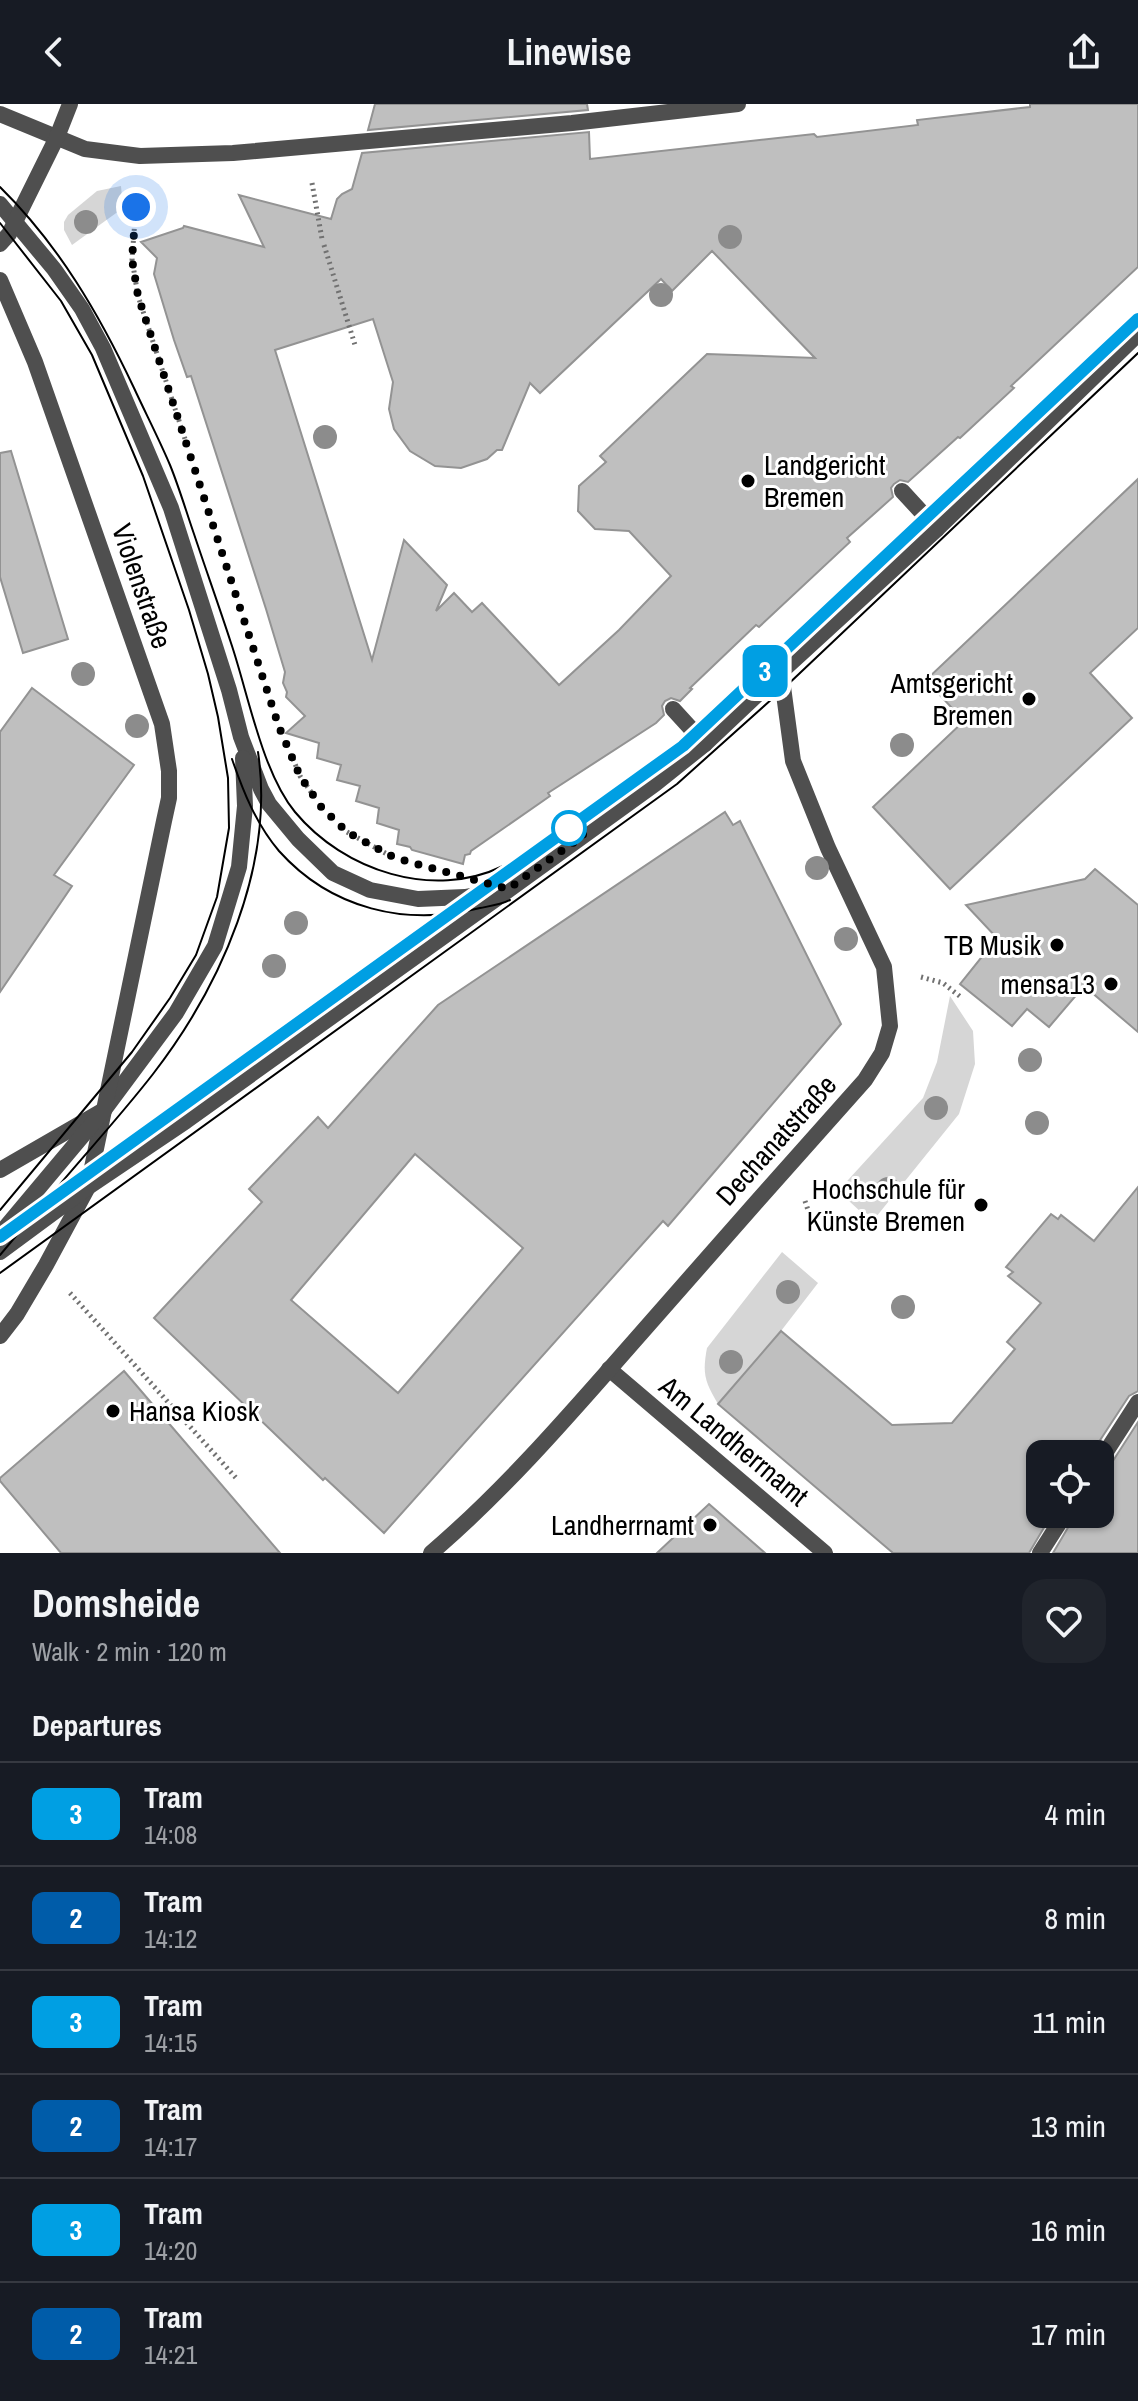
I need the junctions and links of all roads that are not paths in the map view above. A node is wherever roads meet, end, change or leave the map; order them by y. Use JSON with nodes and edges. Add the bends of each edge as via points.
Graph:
{"nodes":[{"id":1,"x":70,"y":104,"type":"edge"},
{"id":2,"x":738,"y":104,"type":"edge"},
{"id":3,"x":0,"y":114,"type":"edge"},
{"id":4,"x":57,"y":137,"type":"junction"},
{"id":5,"x":0,"y":204,"type":"edge"},
{"id":6,"x":15,"y":221,"type":"junction"},
{"id":7,"x":0,"y":244,"type":"edge"},
{"id":8,"x":0,"y":280,"type":"edge"},
{"id":9,"x":1138,"y":334,"type":"edge"},
{"id":10,"x":902,"y":491,"type":"dead end"},
{"id":11,"x":937,"y":529,"type":"junction"},
{"id":12,"x":781,"y":672,"type":"junction"},
{"id":13,"x":673,"y":709,"type":"dead end"},
{"id":14,"x":241,"y":737,"type":"junction"},
{"id":15,"x":705,"y":744,"type":"junction"},
{"id":16,"x":508,"y":889,"type":"junction"},
{"id":17,"x":104,"y":1110,"type":"junction"},
{"id":18,"x":0,"y":1170,"type":"edge"},
{"id":19,"x":88,"y":1187,"type":"junction"},
{"id":20,"x":0,"y":1234,"type":"edge"},
{"id":21,"x":0,"y":1252,"type":"edge"},
{"id":22,"x":0,"y":1336,"type":"edge"},
{"id":23,"x":609,"y":1369,"type":"junction"},
{"id":24,"x":1138,"y":1402,"type":"edge"},
{"id":25,"x":1114,"y":1440,"type":"edge"},
{"id":26,"x":1056,"y":1528,"type":"edge"},
{"id":27,"x":431,"y":1553,"type":"edge"},
{"id":28,"x":825,"y":1553,"type":"edge"},
{"id":29,"x":1040,"y":1553,"type":"edge"}],
"edges":[{"from":1,"to":4,"type":"street"},
{"from":2,"to":4,"type":"street","via":[[233,153],[140,156],[85,149]]},
{"from":3,"to":4,"type":"street"},
{"from":4,"to":6,"type":"street"},
{"from":5,"to":6,"type":"street"},
{"from":6,"to":7,"type":"street"},
{"from":6,"to":14,"type":"street","via":[[82,309],[103,348],[171,508]]},
{"from":8,"to":17,"type":"street","name":"Violenstraße","via":[[35,362],[162,724],[169,771],[169,798]]},
{"from":9,"to":11,"type":"street"},
{"from":10,"to":11,"type":"street"},
{"from":11,"to":12,"type":"street"},
{"from":12,"to":15,"type":"street"},
{"from":12,"to":23,"type":"street","name":"Dechanatstraße","via":[[793,761],[884,967],[890,1026],[882,1053],[865,1080]]},
{"from":13,"to":15,"type":"street"},
{"from":14,"to":16,"type":"street","via":[[269,804],[333,873],[370,890],[418,899]]},
{"from":14,"to":17,"type":"street","via":[[245,794],[239,867],[215,946],[176,1013]]},
{"from":15,"to":16,"type":"street"},
{"from":16,"to":19,"type":"street"},
{"from":17,"to":18,"type":"street"},
{"from":17,"to":19,"type":"street","name":"Violenstraße"},
{"from":17,"to":20,"type":"street"},
{"from":19,"to":21,"type":"street"},
{"from":19,"to":22,"type":"street"},
{"from":23,"to":27,"type":"street","name":"Dechanatstraße","via":[[529,1458]]},
{"from":23,"to":28,"type":"street","name":"Am Landherrnamt"},
{"from":24,"to":25,"type":"street"},
{"from":26,"to":29,"type":"street"}]}
